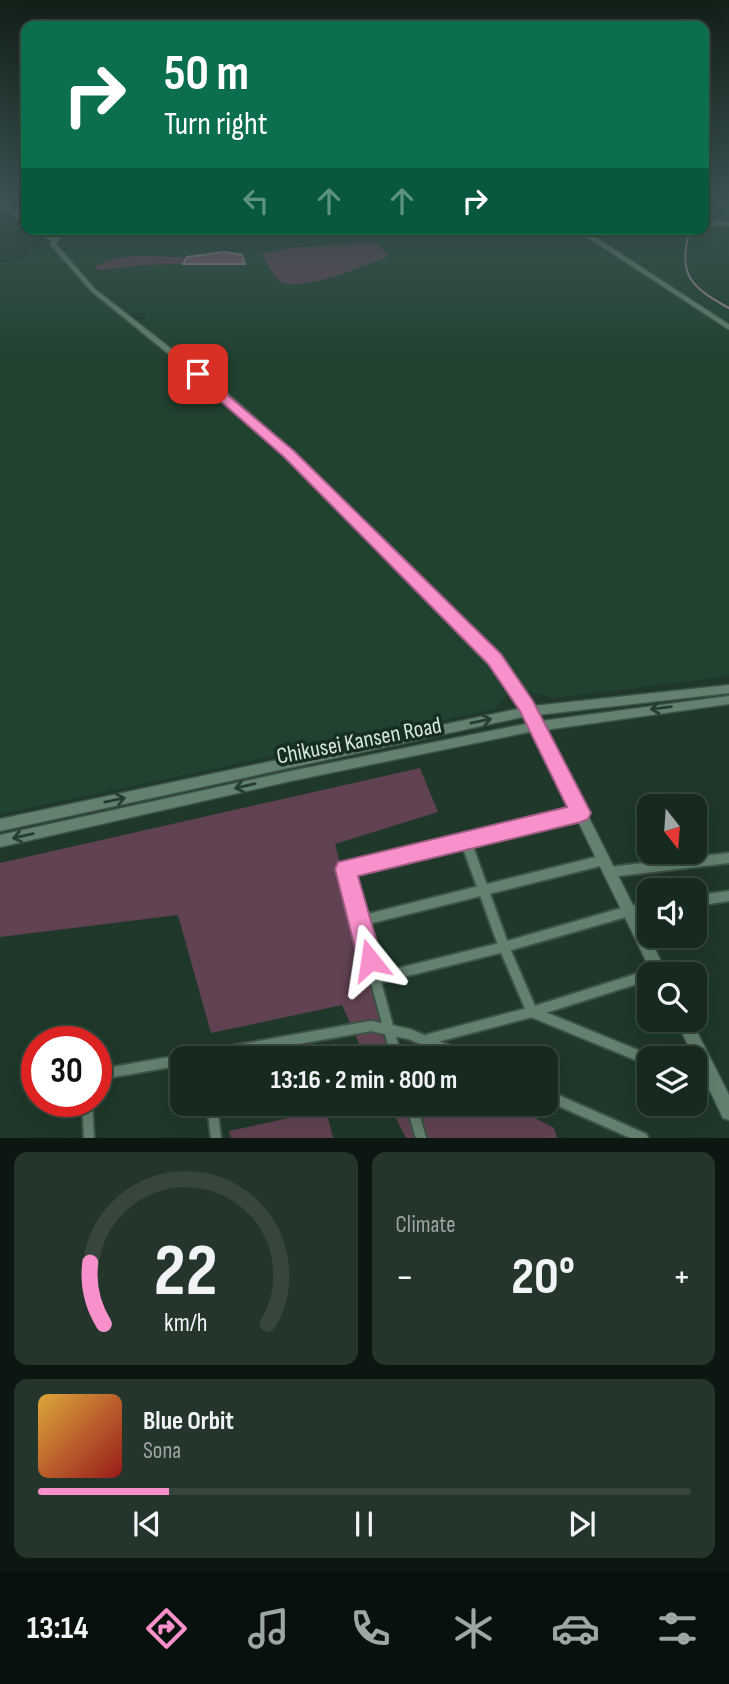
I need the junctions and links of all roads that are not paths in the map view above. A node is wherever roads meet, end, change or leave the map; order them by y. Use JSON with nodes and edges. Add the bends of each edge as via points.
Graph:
{"nodes":[{"id":1,"x":62,"y":254,"type":"edge"},
{"id":2,"x":617,"y":254,"type":"edge"},
{"id":3,"x":729,"y":327,"type":"edge"},
{"id":4,"x":729,"y":689,"type":"edge"},
{"id":5,"x":729,"y":700,"type":"edge"},
{"id":6,"x":530,"y":711,"type":"junction"},
{"id":7,"x":537,"y":726,"type":"junction"},
{"id":8,"x":581,"y":813,"type":"junction"},
{"id":9,"x":0,"y":825,"type":"edge"},
{"id":10,"x":465,"y":839,"type":"junction"},
{"id":11,"x":0,"y":841,"type":"edge"},
{"id":12,"x":729,"y":858,"type":"edge"},
{"id":13,"x":604,"y":860,"type":"junction"},
{"id":14,"x":610,"y":872,"type":"junction"},
{"id":15,"x":485,"y":891,"type":"junction"},
{"id":16,"x":729,"y":895,"type":"edge"},
{"id":17,"x":707,"y":899,"type":"edge"},
{"id":18,"x":637,"y":910,"type":"edge"},
{"id":19,"x":629,"y":911,"type":"junction"},
{"id":20,"x":359,"y":921,"type":"junction"},
{"id":21,"x":504,"y":947,"type":"junction"},
{"id":22,"x":650,"y":962,"type":"edge"},
{"id":23,"x":375,"y":979,"type":"junction"},
{"id":24,"x":637,"y":980,"type":"edge"},
{"id":25,"x":532,"y":1012,"type":"junction"},
{"id":26,"x":387,"y":1028,"type":"junction"},
{"id":27,"x":689,"y":1032,"type":"edge"},
{"id":28,"x":429,"y":1039,"type":"junction"},
{"id":29,"x":265,"y":1046,"type":"edge"},
{"id":30,"x":393,"y":1046,"type":"edge"},
{"id":31,"x":443,"y":1046,"type":"edge"},
{"id":32,"x":637,"y":1055,"type":"edge"},
{"id":33,"x":170,"y":1062,"type":"edge"},
{"id":34,"x":112,"y":1072,"type":"edge"},
{"id":35,"x":707,"y":1084,"type":"edge"},
{"id":36,"x":718,"y":1088,"type":"junction"},
{"id":37,"x":558,"y":1100,"type":"edge"},
{"id":38,"x":729,"y":1112,"type":"edge"},
{"id":39,"x":213,"y":1116,"type":"edge"},
{"id":40,"x":415,"y":1116,"type":"edge"},
{"id":41,"x":88,"y":1117,"type":"edge"},
{"id":42,"x":89,"y":1138,"type":"edge"},
{"id":43,"x":216,"y":1138,"type":"edge"},
{"id":44,"x":421,"y":1138,"type":"edge"},
{"id":45,"x":643,"y":1138,"type":"edge"}],
"edges":[{"from":1,"to":6,"type":"street","via":[[93,289],[269,435],[495,659]]},
{"from":2,"to":3,"type":"street"},
{"from":4,"to":6,"type":"street","name":"Chikusei Kansen Road"},
{"from":5,"to":7,"type":"street","name":"Chikusei Kansen Road","one_way":true},
{"from":6,"to":7,"type":"street"},
{"from":9,"to":6,"type":"street","name":"Chikusei Kansen Road","one_way":true},
{"from":7,"to":8,"type":"street"},
{"from":7,"to":11,"type":"street","name":"Chikusei Kansen Road","one_way":true},
{"from":8,"to":10,"type":"street"},
{"from":8,"to":13,"type":"street"},
{"from":10,"to":15,"type":"street"},
{"from":10,"to":20,"type":"street","via":[[345,869]]},
{"from":12,"to":14,"type":"street"},
{"from":13,"to":14,"type":"street"},
{"from":13,"to":15,"type":"street"},
{"from":14,"to":19,"type":"street"},
{"from":15,"to":20,"type":"street"},
{"from":15,"to":21,"type":"street"},
{"from":16,"to":17,"type":"street"},
{"from":18,"to":19,"type":"street"},
{"from":19,"to":21,"type":"street"},
{"from":19,"to":22,"type":"street"},
{"from":20,"to":23,"type":"street"},
{"from":21,"to":23,"type":"street"},
{"from":21,"to":25,"type":"street"},
{"from":23,"to":26,"type":"street"},
{"from":24,"to":25,"type":"street"},
{"from":25,"to":28,"type":"street"},
{"from":25,"to":32,"type":"street"},
{"from":26,"to":28,"type":"street"},
{"from":26,"to":29,"type":"street","via":[[371,1026]]},
{"from":26,"to":30,"type":"street"},
{"from":27,"to":36,"type":"street"},
{"from":28,"to":31,"type":"street"},
{"from":33,"to":34,"type":"street"},
{"from":35,"to":36,"type":"street"},
{"from":36,"to":38,"type":"street"},
{"from":37,"to":45,"type":"street"},
{"from":39,"to":43,"type":"street"},
{"from":40,"to":44,"type":"street"},
{"from":41,"to":42,"type":"street"}]}
